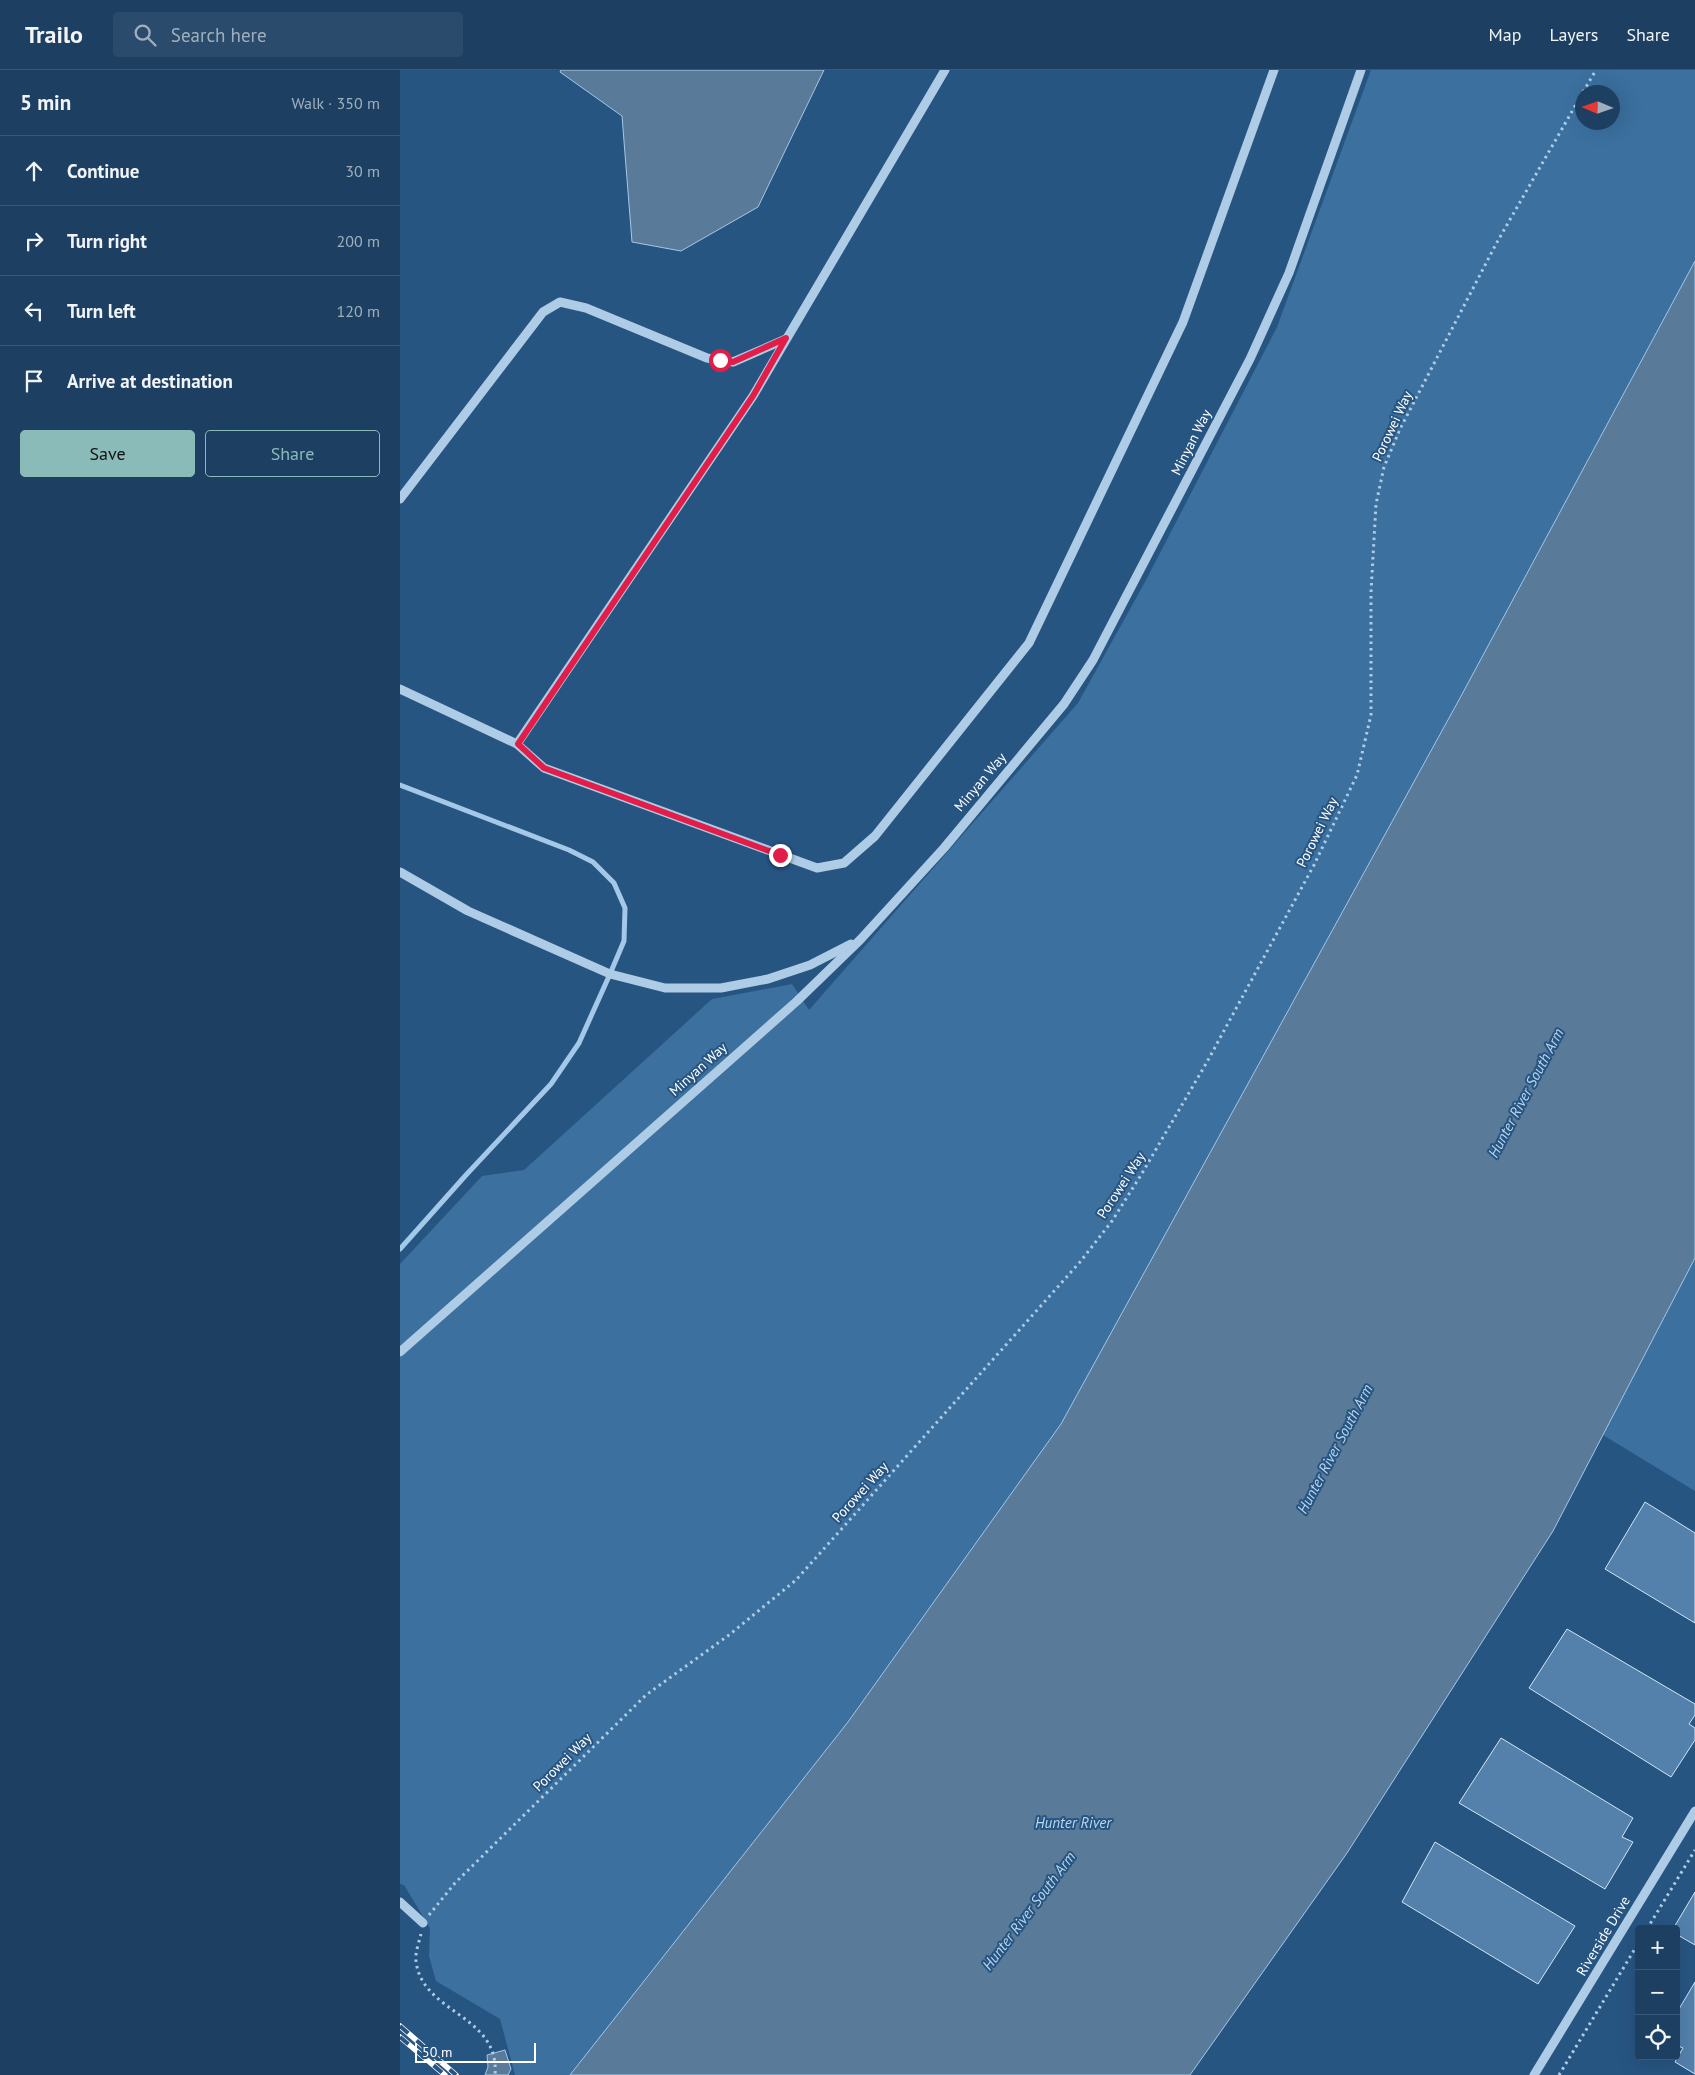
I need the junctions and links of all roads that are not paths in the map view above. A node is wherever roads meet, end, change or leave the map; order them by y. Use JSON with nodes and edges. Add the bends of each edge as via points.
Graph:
{"nodes":[{"id":1,"x":945,"y":70,"type":"edge"},
{"id":2,"x":1274,"y":70,"type":"edge"},
{"id":3,"x":1361,"y":70,"type":"edge"},
{"id":4,"x":786,"y":338,"type":"junction"},
{"id":5,"x":400,"y":499,"type":"edge"},
{"id":6,"x":400,"y":689,"type":"edge"},
{"id":7,"x":518,"y":744,"type":"junction"},
{"id":8,"x":400,"y":872,"type":"edge"},
{"id":9,"x":860,"y":940,"type":"junction"},
{"id":10,"x":400,"y":1352,"type":"edge"},
{"id":11,"x":1695,"y":1811,"type":"edge"},
{"id":12,"x":400,"y":1902,"type":"edge"},
{"id":13,"x":423,"y":1923,"type":"road end"},
{"id":14,"x":1534,"y":2075,"type":"edge"}],
"edges":[{"from":1,"to":4,"type":"street"},
{"from":2,"to":7,"type":"street","via":[[1183,322],[1029,643],[875,836],[844,863],[817,868],[544,768]]},
{"from":3,"to":9,"type":"street","name":"Minyan Way","via":[[1289,273],[1270,316],[1093,660],[1064,704],[944,848]]},
{"from":4,"to":5,"type":"street","via":[[733,362],[707,358],[586,308],[560,302],[543,312]]},
{"from":4,"to":7,"type":"street","via":[[753,396]]},
{"from":6,"to":7,"type":"street"},
{"from":8,"to":9,"type":"street","via":[[468,911],[610,974],[665,988],[721,988],[768,979],[810,965]]},
{"from":9,"to":10,"type":"street","name":"Minyan Way","via":[[797,1001]]},
{"from":11,"to":14,"type":"street","name":"Riverside Drive"},
{"from":12,"to":13,"type":"street"}]}
